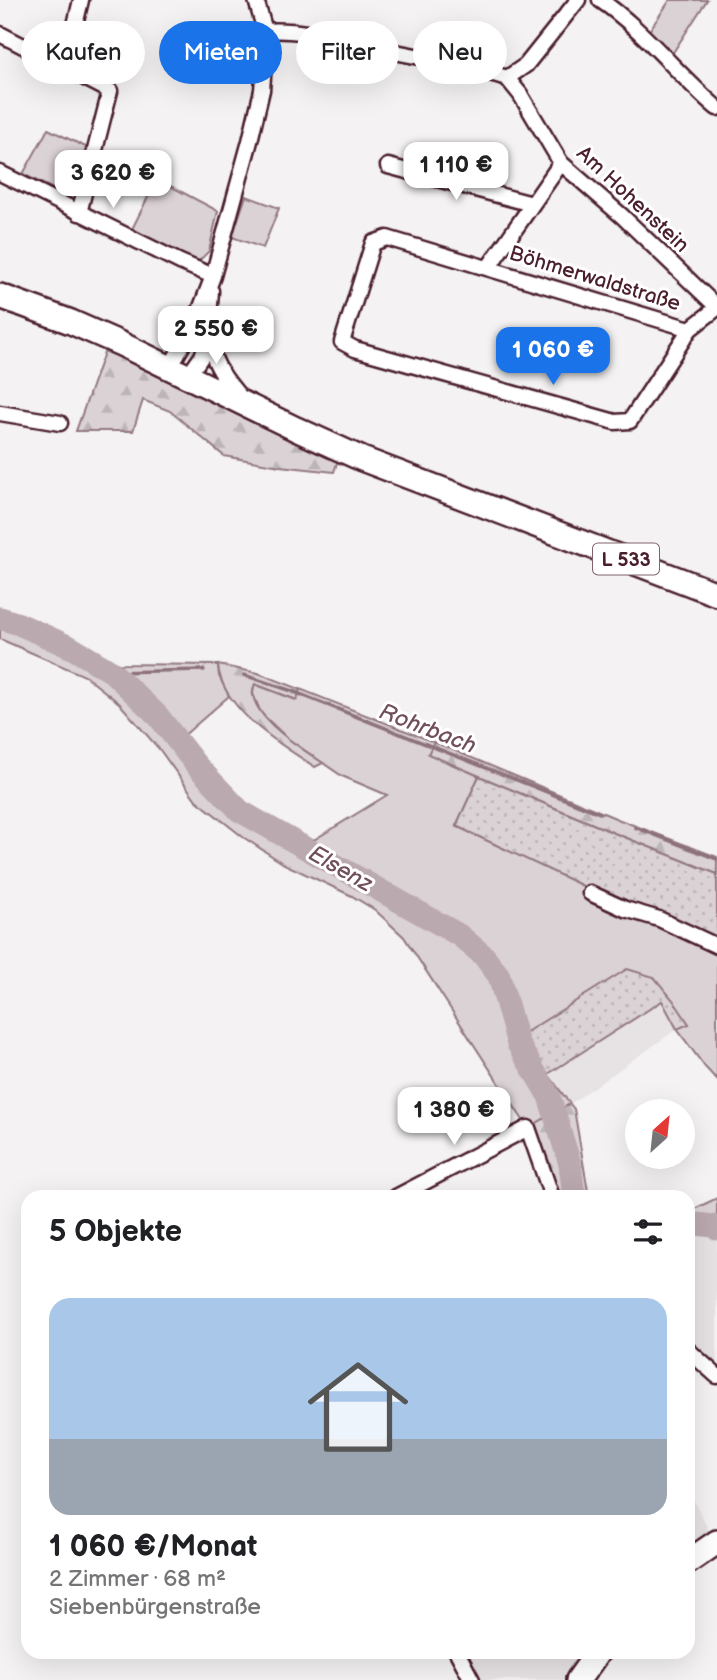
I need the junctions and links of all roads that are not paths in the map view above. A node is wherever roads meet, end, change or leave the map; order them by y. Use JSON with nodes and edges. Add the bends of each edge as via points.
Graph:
{"nodes":[{"id":1,"x":80,"y":0,"type":"edge"},
{"id":2,"x":256,"y":0,"type":"edge"},
{"id":3,"x":578,"y":0,"type":"edge"},
{"id":4,"x":600,"y":0,"type":"edge"},
{"id":5,"x":75,"y":21,"type":"edge"},
{"id":6,"x":262,"y":21,"type":"edge"},
{"id":7,"x":282,"y":30,"type":"edge"},
{"id":8,"x":0,"y":34,"type":"edge"},
{"id":9,"x":21,"y":45,"type":"edge"},
{"id":10,"x":413,"y":56,"type":"edge"},
{"id":11,"x":507,"y":78,"type":"joint"},
{"id":12,"x":97,"y":84,"type":"edge"},
{"id":13,"x":262,"y":84,"type":"edge"},
{"id":14,"x":717,"y":108,"type":"edge"},
{"id":15,"x":561,"y":163,"type":"junction"},
{"id":16,"x":388,"y":166,"type":"dead end"},
{"id":17,"x":0,"y":173,"type":"edge"},
{"id":18,"x":532,"y":204,"type":"junction"},
{"id":19,"x":79,"y":212,"type":"junction"},
{"id":20,"x":488,"y":268,"type":"junction"},
{"id":21,"x":213,"y":276,"type":"junction"},
{"id":22,"x":0,"y":296,"type":"edge"},
{"id":23,"x":717,"y":308,"type":"edge"},
{"id":24,"x":690,"y":329,"type":"junction"},
{"id":25,"x":209,"y":337,"type":"junction"},
{"id":26,"x":179,"y":371,"type":"junction"},
{"id":27,"x":247,"y":404,"type":"junction"},
{"id":28,"x":0,"y":413,"type":"edge"},
{"id":29,"x":60,"y":423,"type":"dead end"},
{"id":30,"x":717,"y":594,"type":"edge"},
{"id":31,"x":590,"y":893,"type":"dead end"},
{"id":32,"x":717,"y":946,"type":"edge"},
{"id":33,"x":409,"y":1190,"type":"edge"},
{"id":34,"x":550,"y":1190,"type":"edge"},
{"id":35,"x":695,"y":1356,"type":"edge"},
{"id":36,"x":717,"y":1376,"type":"edge"},
{"id":37,"x":717,"y":1542,"type":"edge"},
{"id":38,"x":695,"y":1557,"type":"edge"},
{"id":39,"x":461,"y":1659,"type":"edge"},
{"id":40,"x":593,"y":1659,"type":"edge"},
{"id":41,"x":472,"y":1680,"type":"edge"},
{"id":42,"x":579,"y":1680,"type":"edge"}],
"edges":[{"from":1,"to":5,"type":"street"},
{"from":2,"to":6,"type":"street"},
{"from":3,"to":11,"type":"street","via":[[526,65]]},
{"from":4,"to":14,"type":"street"},
{"from":7,"to":10,"type":"street"},
{"from":8,"to":9,"type":"street"},
{"from":11,"to":15,"type":"street","name":"Am Hohenstein"},
{"from":12,"to":19,"type":"street","via":[[110,91]]},
{"from":13,"to":21,"type":"street"},
{"from":15,"to":18,"type":"street","name":"Böhmerwaldstraße"},
{"from":15,"to":23,"type":"street","name":"Am Hohenstein"},
{"from":16,"to":18,"type":"street"},
{"from":17,"to":19,"type":"street"},
{"from":18,"to":20,"type":"street","name":"Böhmerwaldstraße"},
{"from":19,"to":21,"type":"street"},
{"from":20,"to":24,"type":"street","name":"Böhmerwaldstraße"},
{"from":20,"to":24,"type":"street","name":"Böhmerwaldstraße","via":[[387,238],[373,243],[342,342],[615,422],[630,421]]},
{"from":21,"to":25,"type":"street"},
{"from":21,"to":26,"type":"street"},
{"from":22,"to":26,"type":"main road","number":"L 533"},
{"from":23,"to":24,"type":"street"},
{"from":25,"to":26,"type":"street","via":[[202,356]]},
{"from":25,"to":27,"type":"street","via":[[225,380]]},
{"from":26,"to":27,"type":"main road","number":"L 533"},
{"from":27,"to":30,"type":"main road","number":"L 533","via":[[401,474]]},
{"from":28,"to":29,"type":"street"},
{"from":31,"to":32,"type":"street"},
{"from":33,"to":34,"type":"street","via":[[528,1128]]},
{"from":35,"to":36,"type":"street"},
{"from":37,"to":38,"type":"main road"},
{"from":39,"to":41,"type":"street"},
{"from":40,"to":42,"type":"main road"}]}
